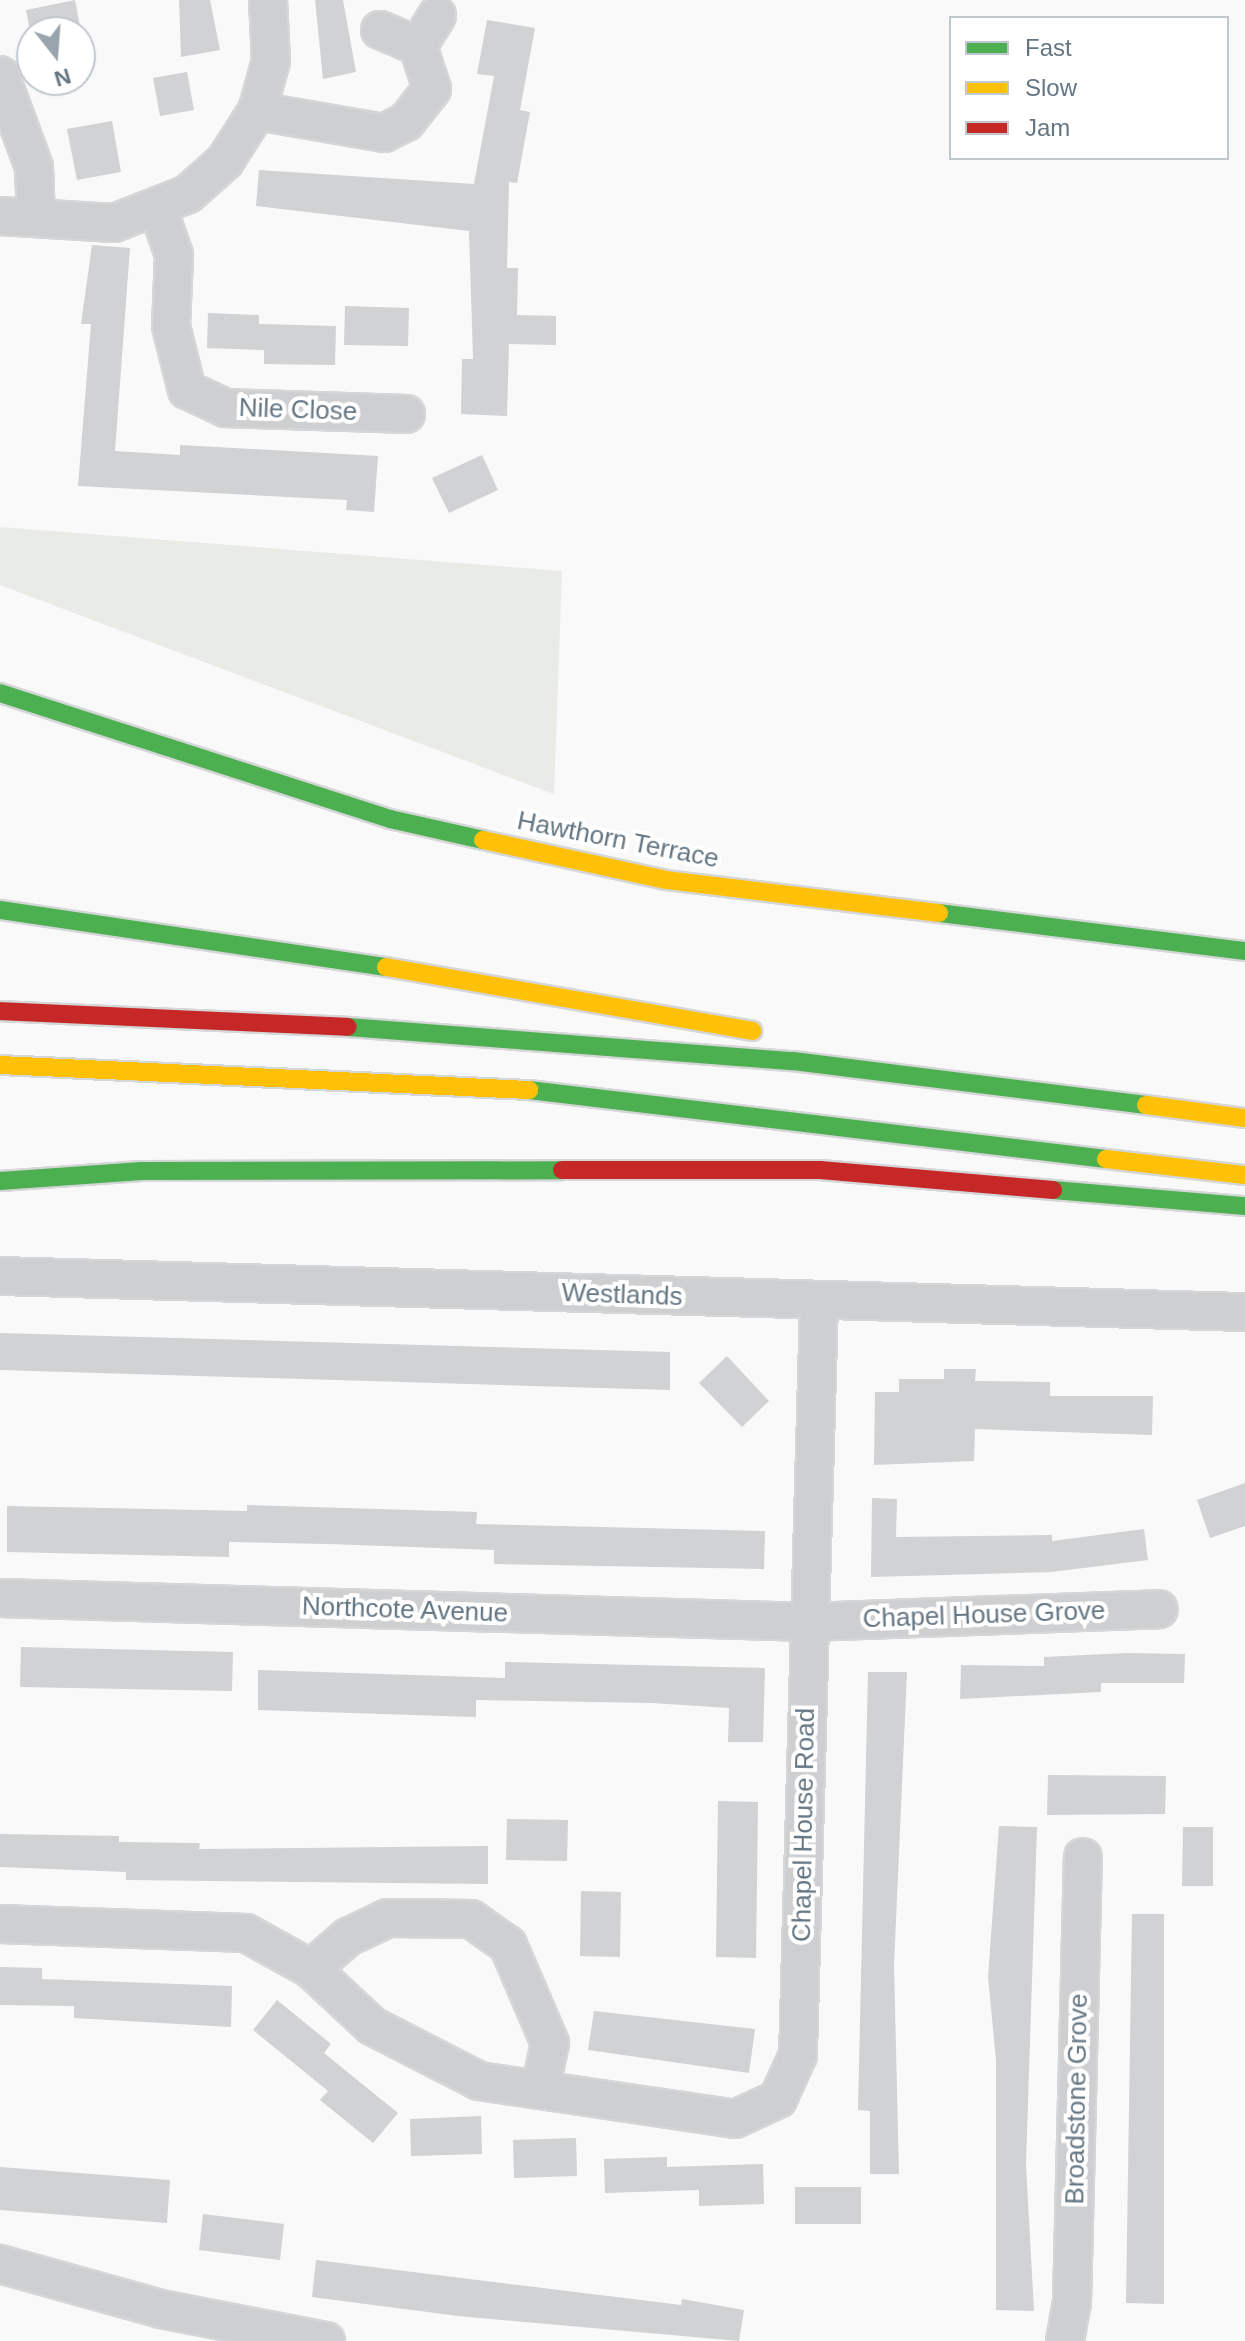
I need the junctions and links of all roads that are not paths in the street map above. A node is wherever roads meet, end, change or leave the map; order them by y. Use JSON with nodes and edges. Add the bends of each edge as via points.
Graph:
{"nodes":[{"id":1,"x":268,"y":0,"type":"edge"},
{"id":2,"x":380,"y":30,"type":"dead end"},
{"id":3,"x":0,"y":75,"type":"edge"},
{"id":4,"x":257,"y":111,"type":"junction"},
{"id":5,"x":158,"y":209,"type":"junction"},
{"id":6,"x":0,"y":216,"type":"edge"},
{"id":7,"x":36,"y":218,"type":"junction"},
{"id":8,"x":406,"y":414,"type":"dead end"},
{"id":9,"x":0,"y":693,"type":"edge"},
{"id":10,"x":0,"y":910,"type":"edge"},
{"id":11,"x":1245,"y":951,"type":"edge"},
{"id":12,"x":0,"y":1011,"type":"edge"},
{"id":13,"x":776,"y":1035,"type":"dead end"},
{"id":14,"x":808,"y":1041,"type":"dead end"},
{"id":15,"x":0,"y":1065,"type":"edge"},
{"id":16,"x":1170,"y":1105,"type":"junction"},
{"id":17,"x":1245,"y":1118,"type":"edge"},
{"id":18,"x":1245,"y":1175,"type":"edge"},
{"id":19,"x":0,"y":1181,"type":"edge"},
{"id":20,"x":1245,"y":1206,"type":"edge"},
{"id":21,"x":0,"y":1276,"type":"edge"},
{"id":22,"x":819,"y":1301,"type":"junction"},
{"id":23,"x":1245,"y":1312,"type":"edge"},
{"id":24,"x":0,"y":1598,"type":"edge"},
{"id":25,"x":1159,"y":1609,"type":"dead end"},
{"id":26,"x":809,"y":1622,"type":"junction"},
{"id":27,"x":1083,"y":1857,"type":"dead end"},
{"id":28,"x":0,"y":1924,"type":"edge"},
{"id":29,"x":311,"y":1969,"type":"junction"},
{"id":30,"x":540,"y":2090,"type":"junction"},
{"id":31,"x":0,"y":2264,"type":"edge"},
{"id":32,"x":326,"y":2341,"type":"edge"},
{"id":33,"x":1065,"y":2341,"type":"edge"}],
"edges":[{"from":1,"to":4,"type":"street","via":[[271,61]]},
{"from":2,"to":4,"type":"street","via":[[428,31],[432,89],[406,122],[384,133]]},
{"from":3,"to":7,"type":"street","via":[[34,167]]},
{"from":4,"to":5,"type":"street","via":[[225,161],[188,194]]},
{"from":5,"to":7,"type":"street","via":[[114,223]]},
{"from":5,"to":8,"type":"street","name":"Nile Close","via":[[174,255],[171,326],[187,390],[226,408]]},
{"from":6,"to":7,"type":"street"},
{"from":9,"to":11,"type":"main road","name":"Hawthorn Terrace","via":[[390,819],[666,880]]},
{"from":10,"to":13,"type":"main road","via":[[257,944]]},
{"from":12,"to":16,"type":"main road","via":[[513,1035]]},
{"from":14,"to":16,"type":"main road"},
{"from":15,"to":18,"type":"main road","via":[[509,1088]]},
{"from":16,"to":17,"type":"main road"},
{"from":19,"to":20,"type":"main road","via":[[142,1171],[820,1170]]},
{"from":21,"to":22,"type":"street","name":"Westlands"},
{"from":22,"to":23,"type":"street","name":"Westlands"},
{"from":22,"to":26,"type":"street","name":"Chapel House Road"},
{"from":24,"to":26,"type":"street","name":"Northcote Avenue"},
{"from":25,"to":26,"type":"street","name":"Chapel House Grove"},
{"from":26,"to":30,"type":"street","name":"Chapel House Road","via":[[798,2055],[778,2099],[735,2119]]},
{"from":27,"to":33,"type":"street","name":"Broadstone Grove","via":[[1072,2303]]},
{"from":28,"to":29,"type":"street","name":"Chapel House Road","via":[[246,1933]]},
{"from":29,"to":30,"type":"street","name":"Chapel House Road","via":[[372,2026],[429,2061],[479,2081]]},
{"from":29,"to":30,"type":"street","via":[[348,1937],[388,1918],[471,1919],[508,1945],[550,2043]]},
{"from":31,"to":32,"type":"street","via":[[161,2309]]}]}
